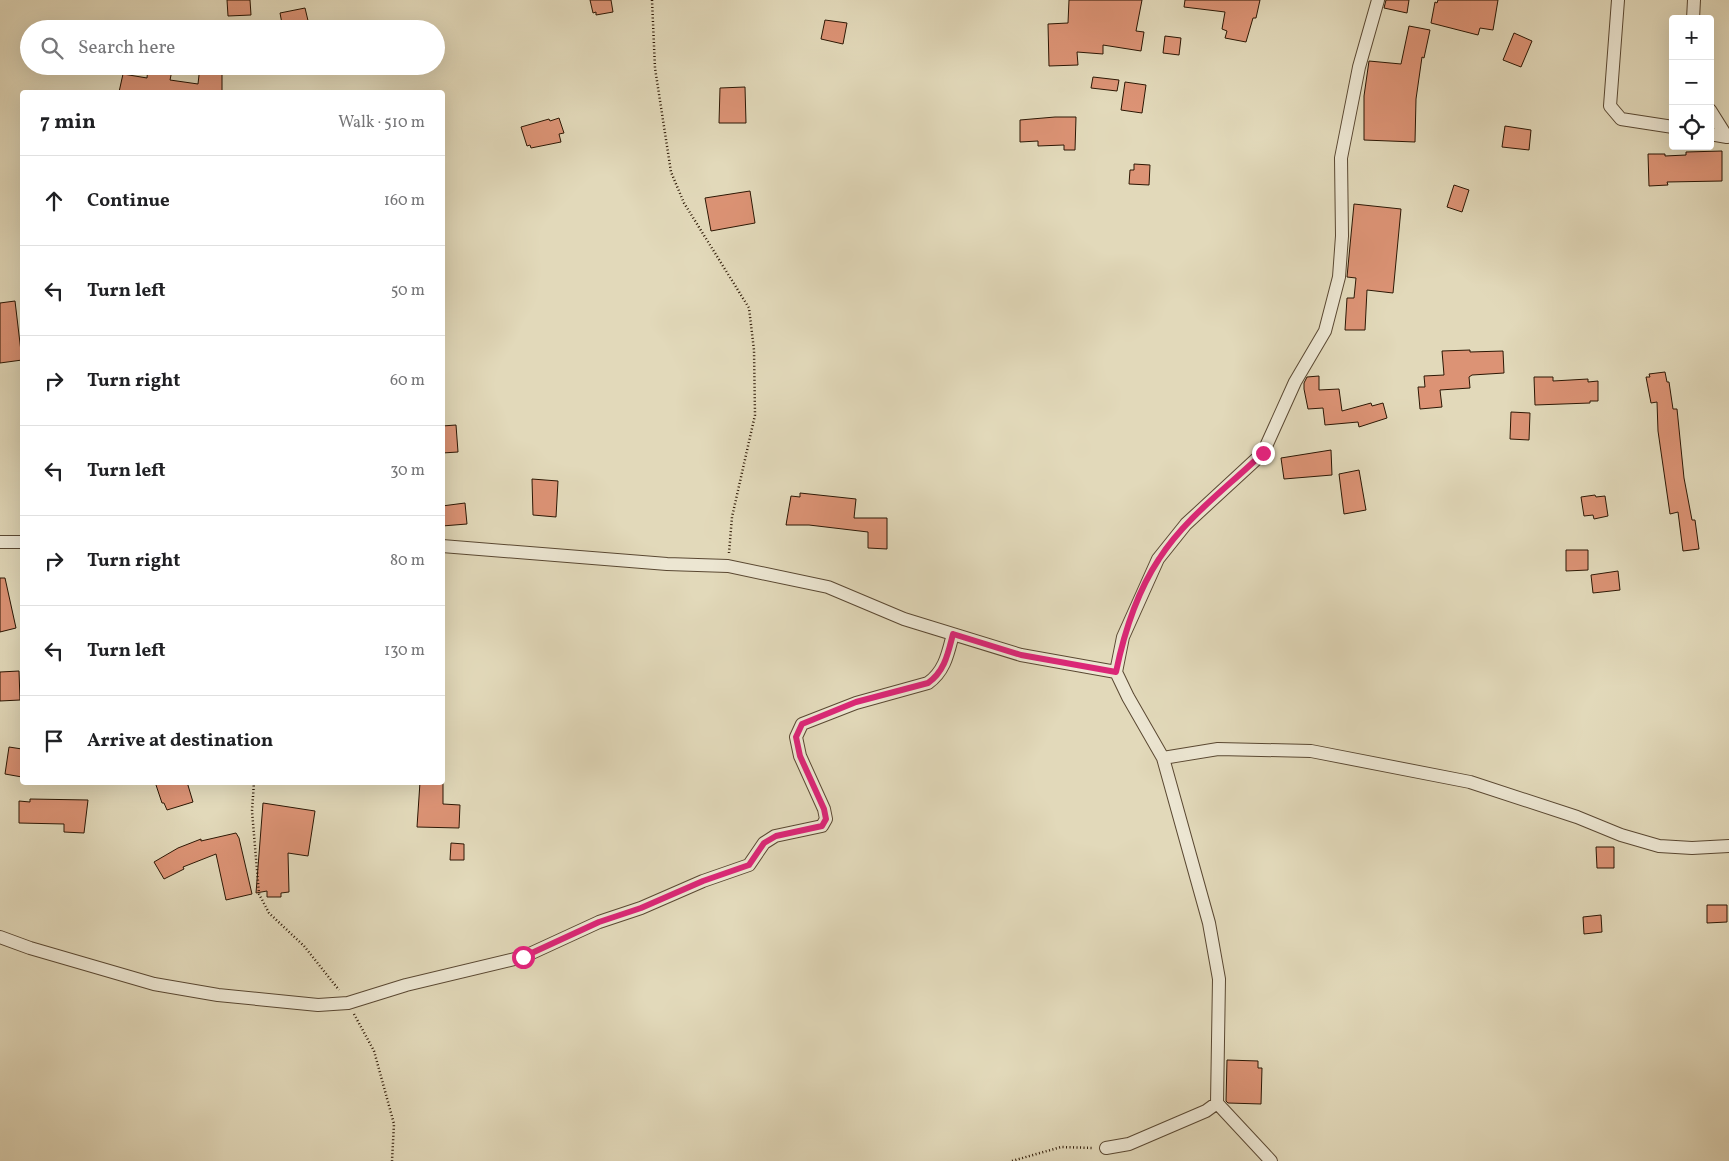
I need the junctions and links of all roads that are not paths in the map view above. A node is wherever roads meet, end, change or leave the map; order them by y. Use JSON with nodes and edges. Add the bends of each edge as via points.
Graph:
{"nodes":[{"id":1,"x":1378,"y":0,"type":"edge"},
{"id":2,"x":1618,"y":0,"type":"edge"},
{"id":3,"x":1694,"y":0,"type":"edge"},
{"id":4,"x":1693,"y":15,"type":"edge"},
{"id":5,"x":1714,"y":116,"type":"edge"},
{"id":6,"x":1669,"y":127,"type":"edge"},
{"id":7,"x":1714,"y":135,"type":"edge"},
{"id":8,"x":0,"y":542,"type":"edge"},
{"id":9,"x":20,"y":542,"type":"edge"},
{"id":10,"x":445,"y":546,"type":"edge"},
{"id":11,"x":953,"y":634,"type":"junction"},
{"id":12,"x":1116,"y":672,"type":"junction"},
{"id":13,"x":1163,"y":758,"type":"junction"},
{"id":14,"x":1729,"y":846,"type":"edge"},
{"id":15,"x":0,"y":937,"type":"edge"},
{"id":16,"x":1217,"y":1104,"type":"junction"},
{"id":17,"x":1106,"y":1148,"type":"road end"},
{"id":18,"x":1271,"y":1161,"type":"edge"}],
"edges":[{"from":1,"to":12,"type":"street","via":[[1359,67],[1341,158],[1342,236],[1338,277],[1325,332],[1295,382],[1263,453],[1186,524],[1158,559],[1123,637]]},
{"from":2,"to":6,"type":"street","via":[[1610,106],[1621,119]]},
{"from":3,"to":4,"type":"street"},
{"from":5,"to":7,"type":"street","via":[[1727,137]]},
{"from":8,"to":9,"type":"street"},
{"from":10,"to":11,"type":"street","via":[[728,566],[828,587],[904,619]]},
{"from":11,"to":12,"type":"street","via":[[1021,655]]},
{"from":11,"to":15,"type":"street","via":[[945,663],[938,676],[928,683],[856,702],[802,724],[796,737],[800,756],[824,809],[826,819],[822,826],[776,836],[764,843],[749,865],[599,922],[523,957],[406,985],[348,1003],[318,1005],[218,995],[154,984]]},
{"from":12,"to":13,"type":"street"},
{"from":13,"to":14,"type":"street","via":[[1218,749],[1310,751],[1470,782],[1659,846]]},
{"from":13,"to":16,"type":"street","via":[[1209,923],[1219,979]]},
{"from":16,"to":17,"type":"street","via":[[1129,1144]]},
{"from":16,"to":18,"type":"street"}]}
